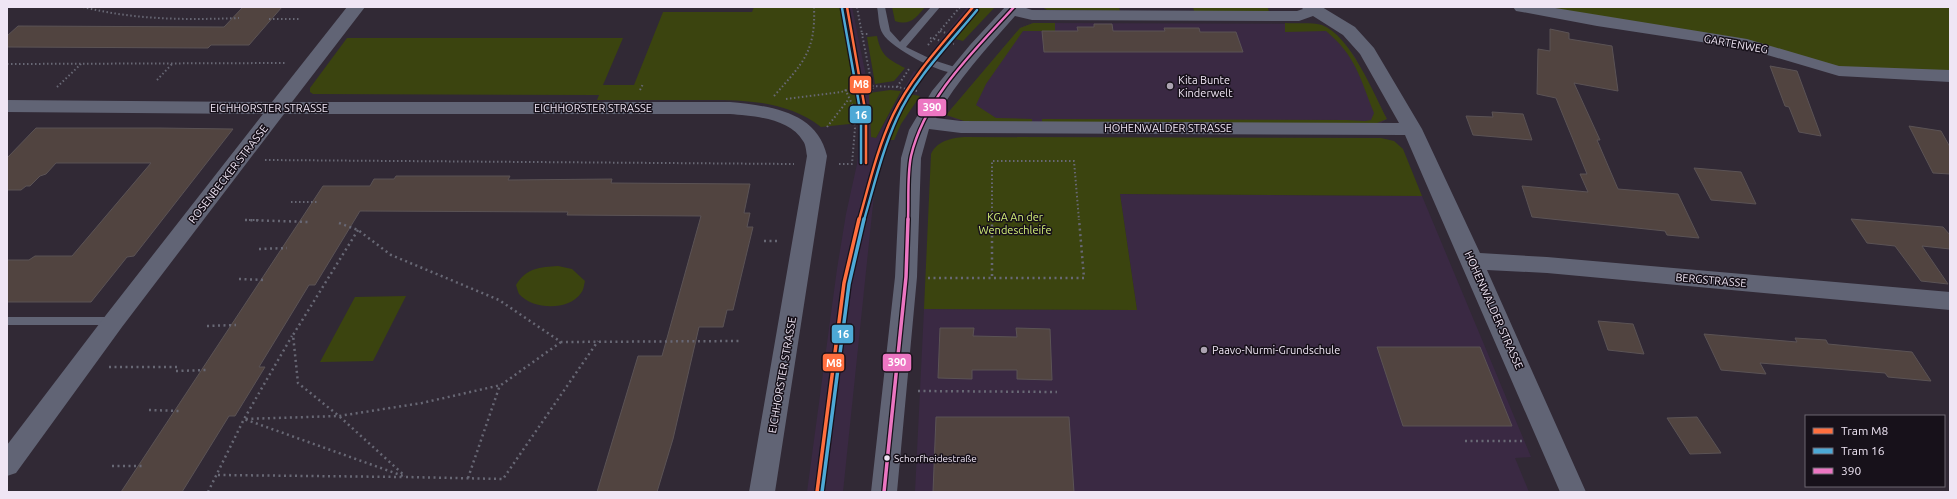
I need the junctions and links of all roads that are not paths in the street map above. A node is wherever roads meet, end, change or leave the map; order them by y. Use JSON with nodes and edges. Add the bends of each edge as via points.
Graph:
{"nodes":[{"id":1,"x":356,"y":7,"type":"edge"},
{"id":2,"x":881,"y":7,"type":"edge"},
{"id":3,"x":936,"y":7,"type":"edge"},
{"id":4,"x":1522,"y":7,"type":"edge"},
{"id":5,"x":1013,"y":8,"type":"edge"},
{"id":6,"x":1312,"y":8,"type":"edge"},
{"id":7,"x":901,"y":47,"type":"junction"},
{"id":8,"x":958,"y":71,"type":"junction"},
{"id":9,"x":1950,"y":76,"type":"edge"},
{"id":10,"x":7,"y":106,"type":"edge"},
{"id":11,"x":279,"y":108,"type":"junction"},
{"id":12,"x":924,"y":122,"type":"junction"},
{"id":13,"x":1412,"y":129,"type":"junction"},
{"id":14,"x":1472,"y":260,"type":"junction"},
{"id":15,"x":1950,"y":301,"type":"edge"},
{"id":16,"x":7,"y":321,"type":"edge"},
{"id":17,"x":114,"y":321,"type":"junction"},
{"id":18,"x":7,"y":465,"type":"edge"},
{"id":19,"x":762,"y":492,"type":"edge"},
{"id":20,"x":884,"y":492,"type":"edge"},
{"id":21,"x":1573,"y":492,"type":"edge"}],
"edges":[{"from":1,"to":11,"type":"street","name":"ROSENBECKER STRASSE"},
{"from":2,"to":7,"type":"lane","via":[[887,34]]},
{"from":3,"to":7,"type":"lane"},
{"from":4,"to":9,"type":"street","name":"GARTENWEG","via":[[1747,44],[1838,71]]},
{"from":5,"to":6,"type":"street","via":[[1032,15],[1299,16]]},
{"from":5,"to":8,"type":"street"},
{"from":6,"to":13,"type":"street","name":"HOHENWALDER STRASSE","via":[[1350,31],[1368,52]]},
{"from":7,"to":8,"type":"lane","via":[[918,58]]},
{"from":8,"to":12,"type":"street","via":[[939,95]]},
{"from":10,"to":11,"type":"street","name":"EICHHORSTER STRASSE"},
{"from":11,"to":17,"type":"street","name":"ROSENBECKER STRASSE"},
{"from":11,"to":19,"type":"street","name":"EICHHORSTER STRASSE","via":[[745,109],[782,118],[812,136],[817,149],[817,164]]},
{"from":12,"to":13,"type":"street","name":"HOHENWALDER STRASSE","via":[[961,127]]},
{"from":12,"to":20,"type":"street","via":[[911,158],[906,277]]},
{"from":13,"to":14,"type":"street","name":"HOHENWALDER STRASSE"},
{"from":14,"to":15,"type":"street","name":"BERGSTRASSE"},
{"from":14,"to":21,"type":"street","name":"HOHENWALDER STRASSE"},
{"from":16,"to":17,"type":"lane"},
{"from":17,"to":18,"type":"street","name":"ROSENBECKER STRASSE"}]}
